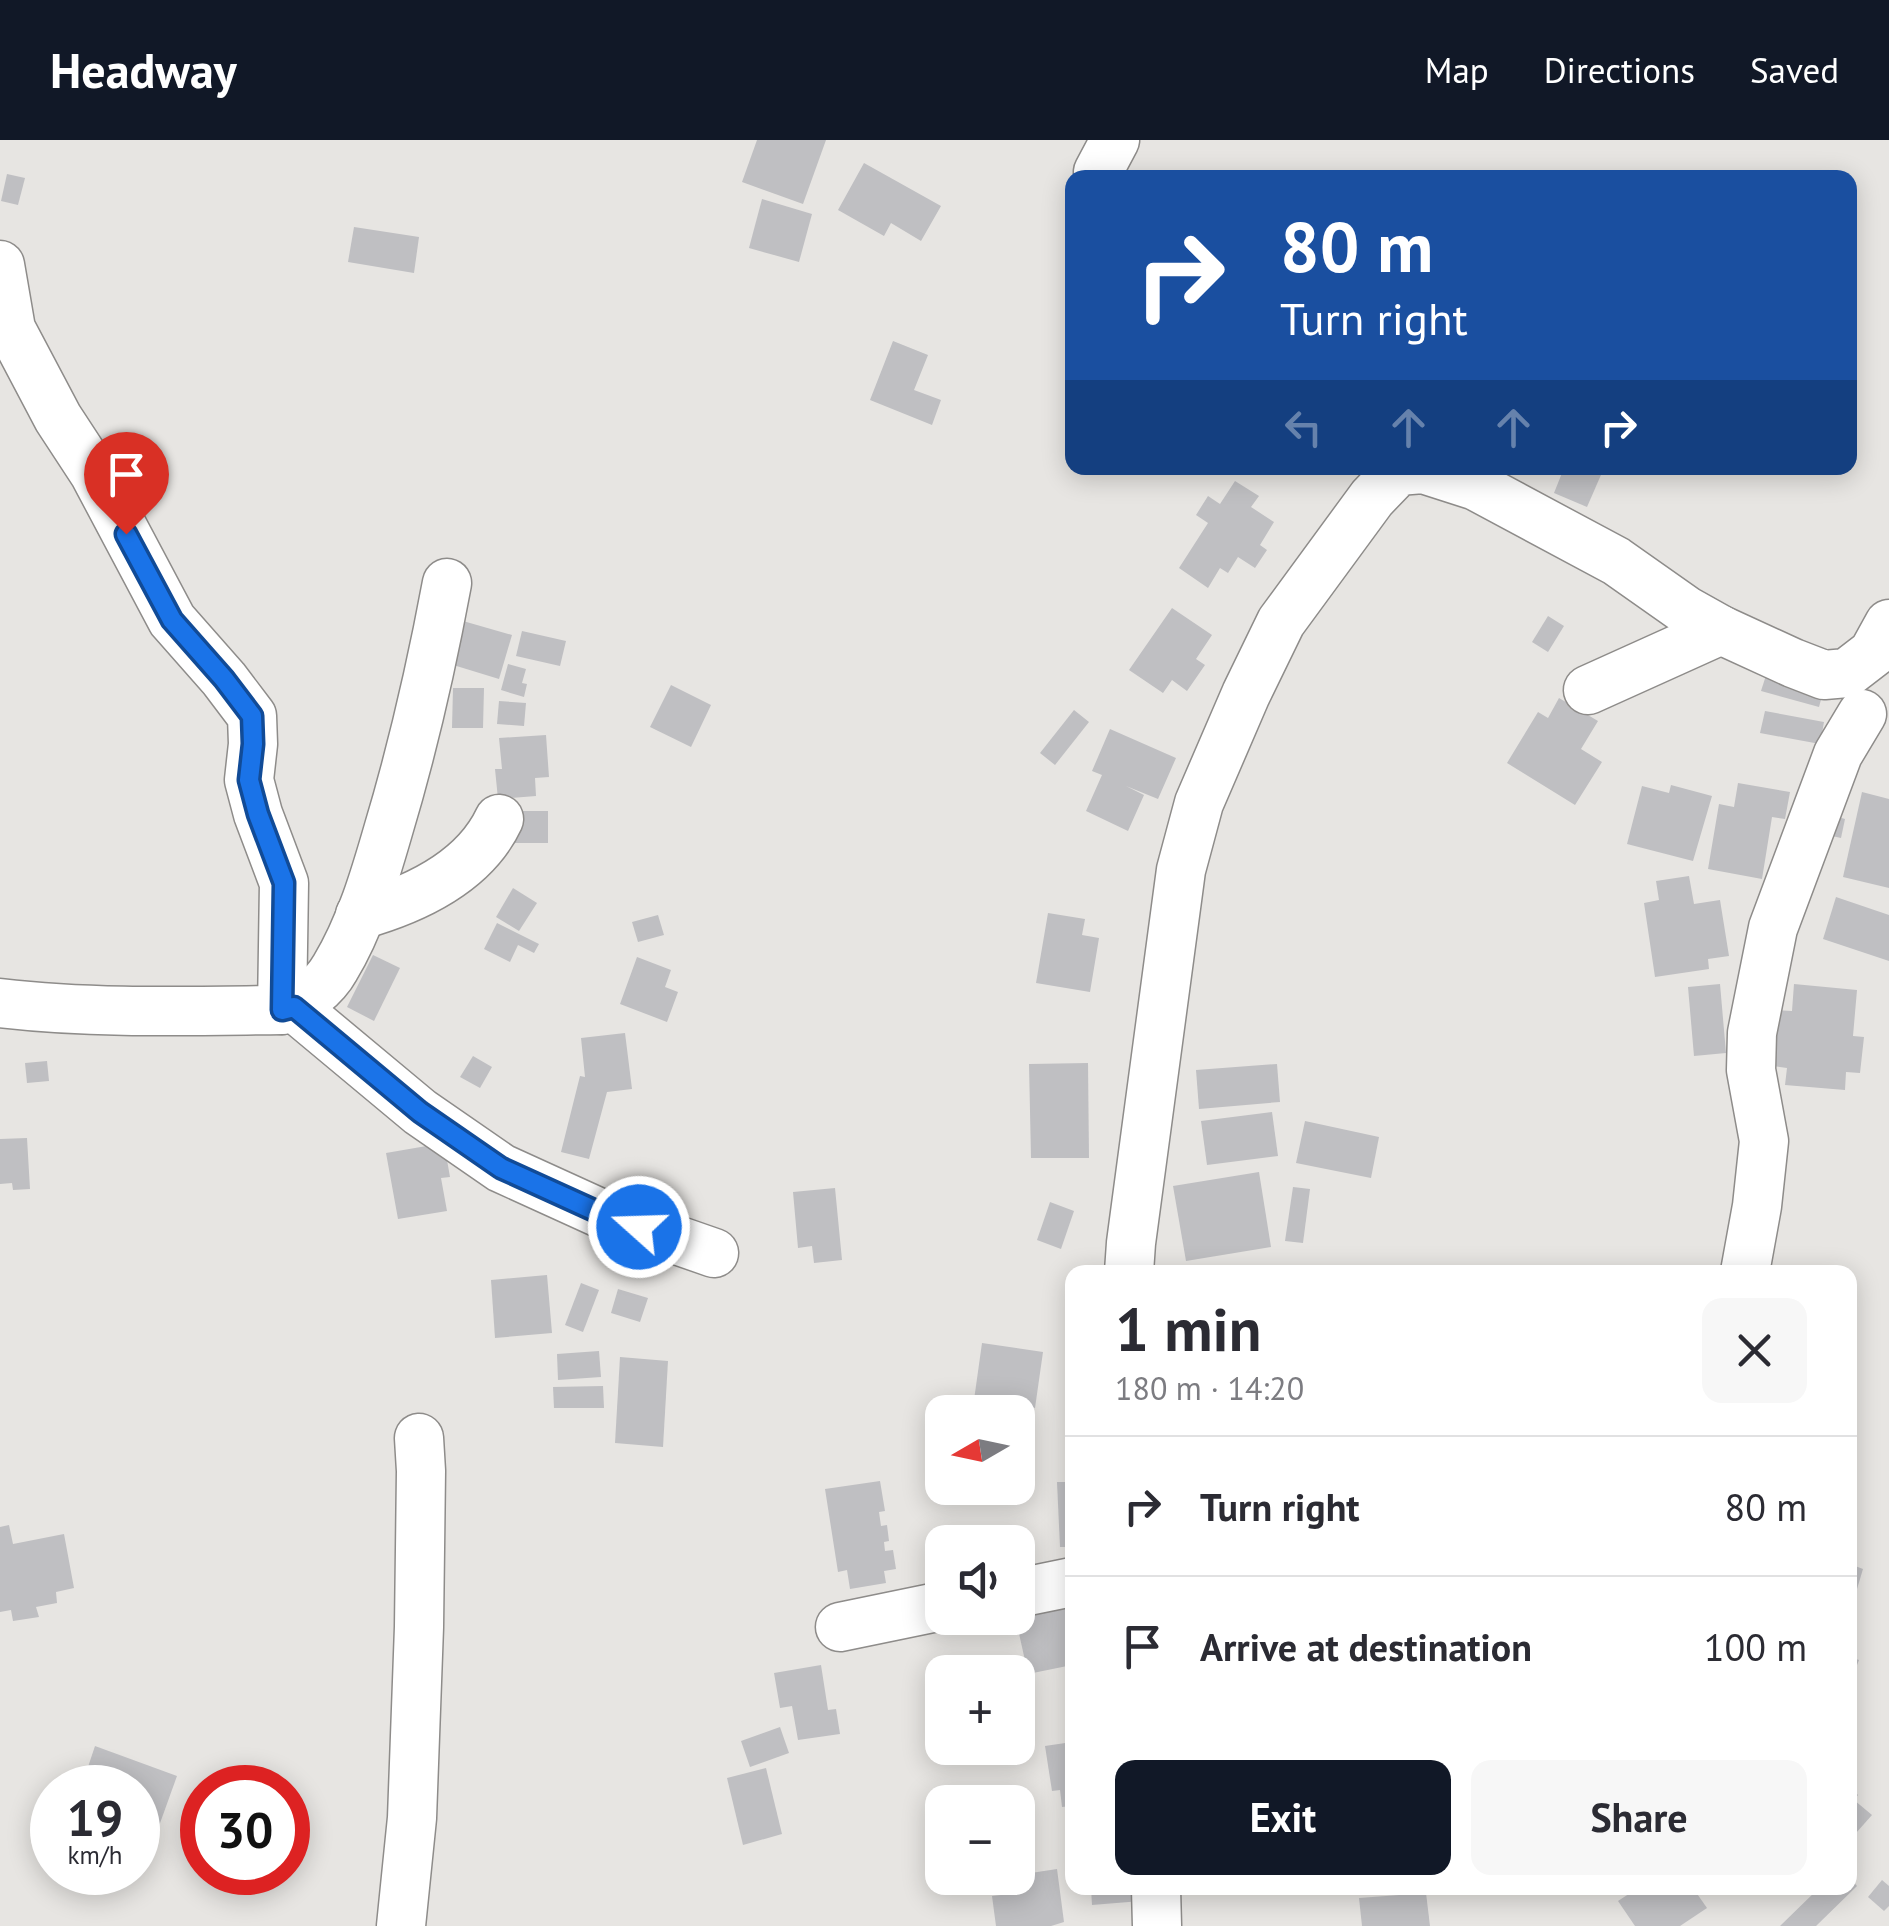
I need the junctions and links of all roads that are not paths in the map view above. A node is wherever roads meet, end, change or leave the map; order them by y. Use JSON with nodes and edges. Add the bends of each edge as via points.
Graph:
{"nodes":[{"id":1,"x":0,"y":265,"type":"edge"},
{"id":2,"x":1394,"y":475,"type":"edge"},
{"id":3,"x":1442,"y":475,"type":"edge"},
{"id":4,"x":447,"y":583,"type":"dead end"},
{"id":5,"x":1889,"y":624,"type":"edge"},
{"id":6,"x":1721,"y":630,"type":"junction"},
{"id":7,"x":1588,"y":690,"type":"dead end"},
{"id":8,"x":1866,"y":708,"type":"edge"},
{"id":9,"x":499,"y":819,"type":"dead end"},
{"id":10,"x":360,"y":915,"type":"junction"},
{"id":11,"x":0,"y":1003,"type":"edge"},
{"id":12,"x":288,"y":1009,"type":"junction"},
{"id":13,"x":714,"y":1252,"type":"dead end"},
{"id":14,"x":1135,"y":1263,"type":"edge"},
{"id":15,"x":1746,"y":1265,"type":"edge"},
{"id":16,"x":419,"y":1438,"type":"dead end"},
{"id":17,"x":1065,"y":1584,"type":"edge"},
{"id":18,"x":1035,"y":1590,"type":"edge"},
{"id":19,"x":925,"y":1610,"type":"edge"},
{"id":20,"x":840,"y":1627,"type":"dead end"},
{"id":21,"x":1156,"y":1895,"type":"edge"},
{"id":22,"x":401,"y":1926,"type":"edge"},
{"id":23,"x":1157,"y":1926,"type":"edge"}],
"edges":[{"from":1,"to":12,"type":"street","via":[[11,329],[50,405],[172,620],[252,716],[249,780],[284,883]]},
{"from":2,"to":14,"type":"street","via":[[1281,622],[1199,803],[1182,870]]},
{"from":3,"to":6,"type":"street","via":[[1476,486],[1616,561]]},
{"from":4,"to":10,"type":"street","via":[[411,757]]},
{"from":5,"to":8,"type":"street","via":[[1873,653]]},
{"from":6,"to":7,"type":"street"},
{"from":6,"to":8,"type":"street","via":[[1824,674]]},
{"from":8,"to":15,"type":"street","via":[[1838,754],[1773,928],[1752,1033],[1750,1070],[1764,1141]]},
{"from":9,"to":10,"type":"street","via":[[477,852],[445,879]]},
{"from":10,"to":12,"type":"street","via":[[334,971]]},
{"from":11,"to":12,"type":"street","via":[[124,1011]]},
{"from":12,"to":13,"type":"street","via":[[501,1168],[602,1214]]},
{"from":16,"to":22,"type":"street","via":[[412,1818]]},
{"from":17,"to":18,"type":"street"},
{"from":19,"to":20,"type":"street"},
{"from":21,"to":23,"type":"street"}]}
